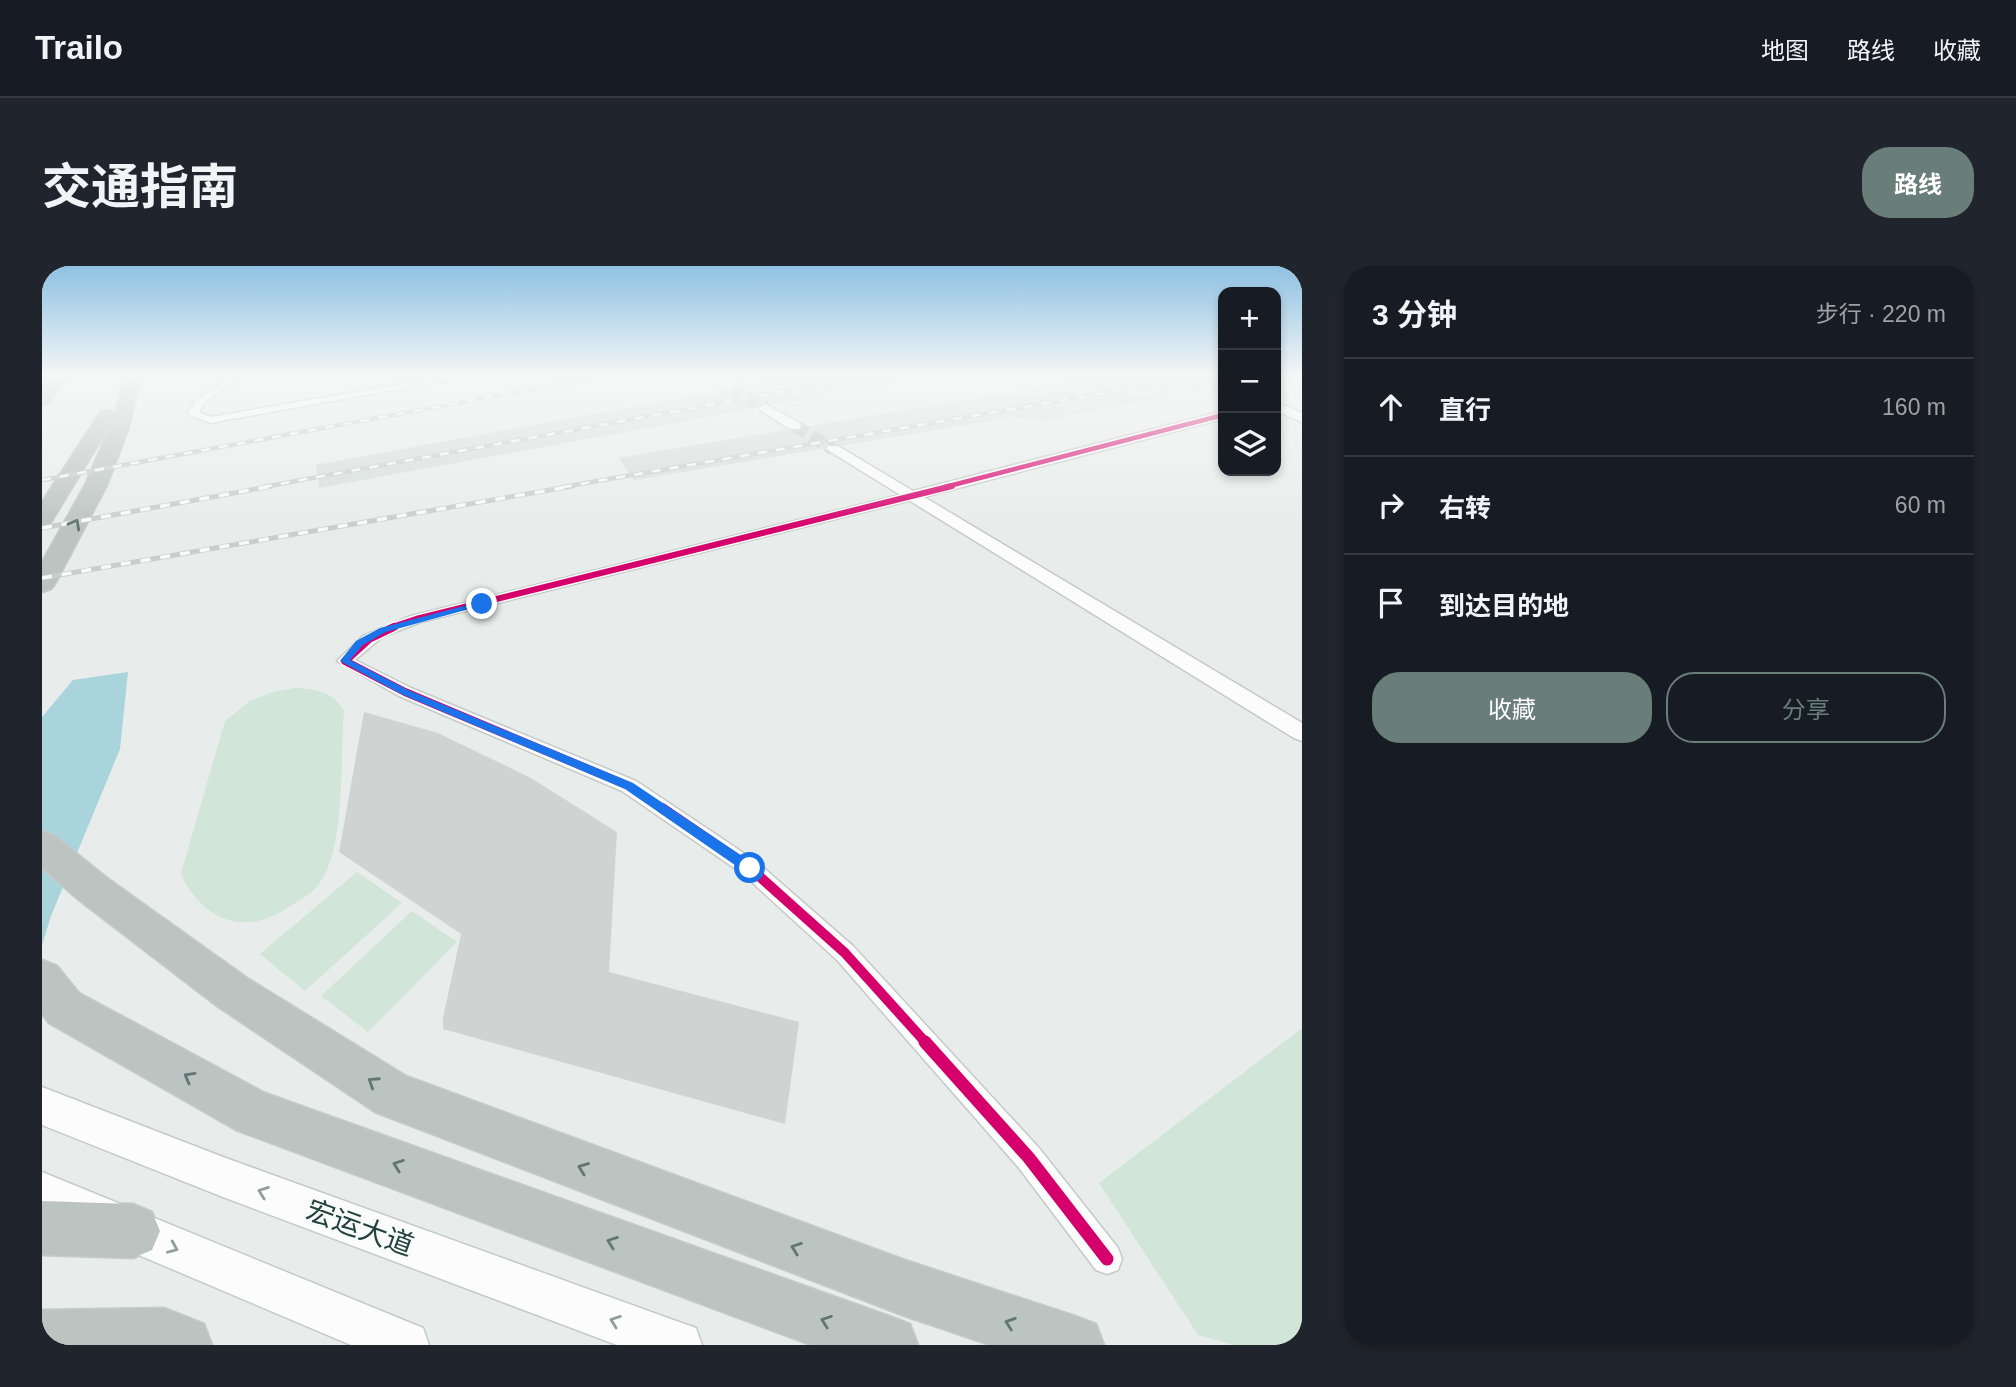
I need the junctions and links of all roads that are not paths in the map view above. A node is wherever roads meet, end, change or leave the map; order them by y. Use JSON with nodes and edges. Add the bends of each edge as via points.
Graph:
{"nodes":[{"id":1,"x":99,"y":427,"type":"edge"},
{"id":2,"x":120,"y":427,"type":"edge"},
{"id":3,"x":1176,"y":427,"type":"edge"},
{"id":4,"x":833,"y":449,"type":"tunnel mouth"},
{"id":5,"x":912,"y":496,"type":"junction"},
{"id":6,"x":42,"y":519,"type":"edge"},
{"id":7,"x":42,"y":583,"type":"edge"},
{"id":8,"x":1302,"y":733,"type":"edge"},
{"id":9,"x":42,"y":846,"type":"edge"},
{"id":10,"x":42,"y":980,"type":"edge"},
{"id":11,"x":42,"y":1106,"type":"edge"},
{"id":12,"x":42,"y":1193,"type":"edge"},
{"id":13,"x":42,"y":1228,"type":"edge"},
{"id":14,"x":133,"y":1231,"type":"junction"},
{"id":15,"x":1107,"y":1259,"type":"dead end"},
{"id":16,"x":42,"y":1339,"type":"edge"},
{"id":17,"x":183,"y":1345,"type":"edge"},
{"id":18,"x":406,"y":1345,"type":"edge"},
{"id":19,"x":679,"y":1345,"type":"edge"},
{"id":20,"x":890,"y":1345,"type":"edge"},
{"id":21,"x":1075,"y":1345,"type":"edge"}],
"edges":[{"from":1,"to":6,"type":"highway"},
{"from":7,"to":2,"type":"highway","one_way":true,"via":[[96,485]]},
{"from":3,"to":5,"type":"street"},
{"from":4,"to":5,"type":"street"},
{"from":5,"to":8,"type":"street"},
{"from":5,"to":15,"type":"street","via":[[416,620],[360,643],[345,661],[405,692],[629,786],[750,868],[845,953],[1029,1158]]},
{"from":21,"to":9,"type":"highway","one_way":true,"via":[[902,1287],[392,1095],[232,992]]},
{"from":20,"to":10,"type":"highway","one_way":true,"via":[[253,1113],[64,1008]]},
{"from":19,"to":11,"type":"main road","name":"宏运大道","one_way":true,"via":[[223,1178]]},
{"from":12,"to":14,"type":"main road"},
{"from":13,"to":14,"type":"highway"},
{"from":14,"to":18,"type":"main road","one_way":true},
{"from":16,"to":17,"type":"highway","via":[[164,1337]]}]}
